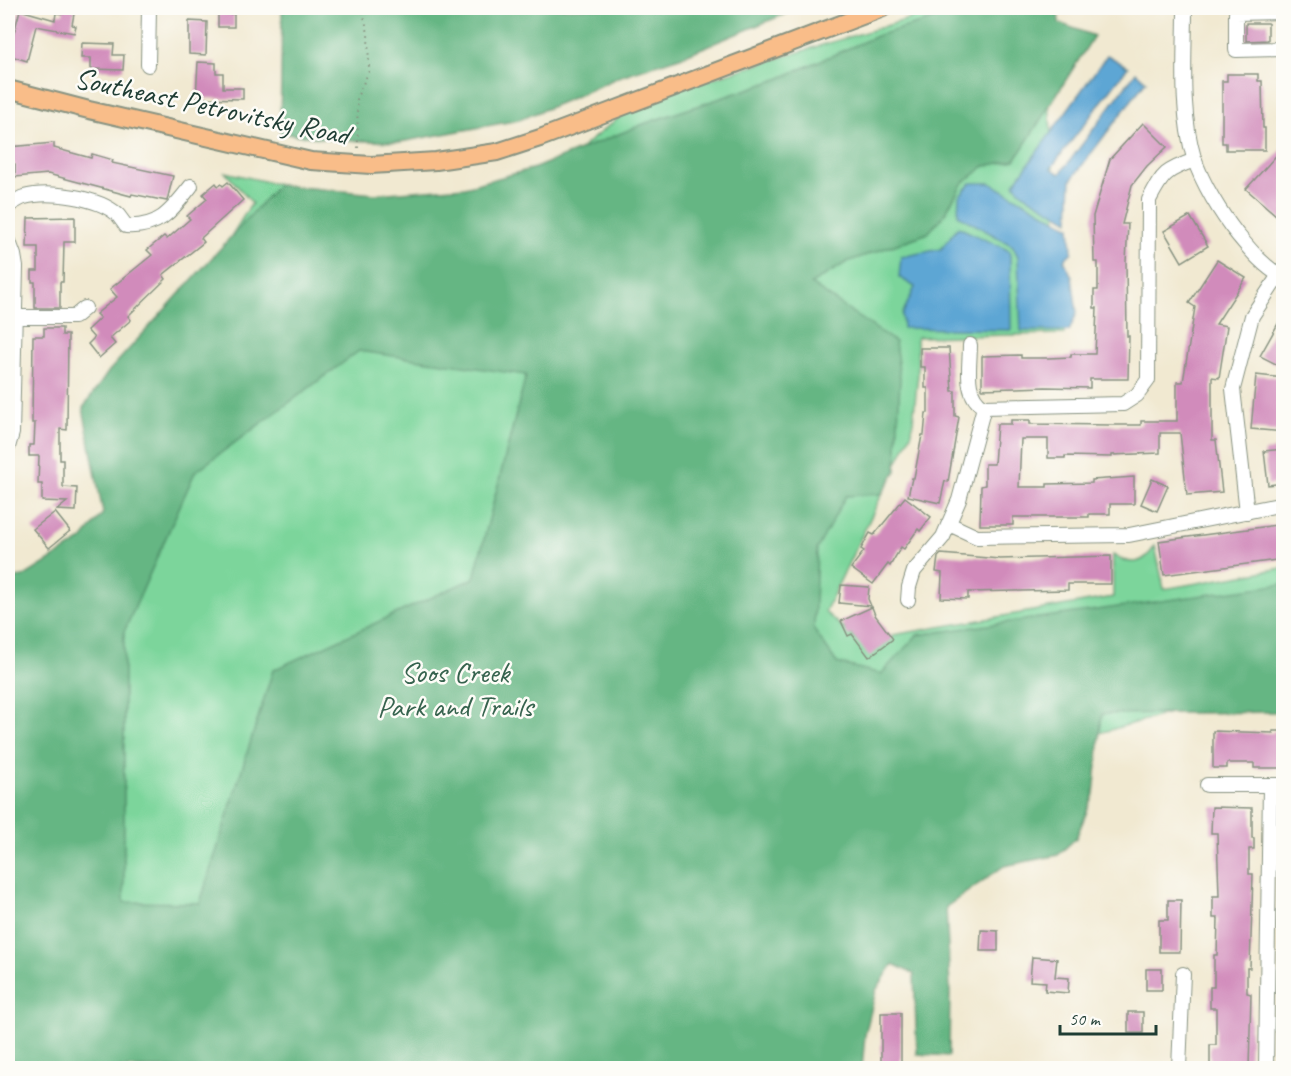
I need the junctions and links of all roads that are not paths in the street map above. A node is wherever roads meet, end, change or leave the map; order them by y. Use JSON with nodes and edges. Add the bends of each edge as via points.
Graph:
{"nodes":[{"id":1,"x":149,"y":8,"type":"edge"},
{"id":2,"x":883,"y":8,"type":"edge"},
{"id":3,"x":1185,"y":8,"type":"edge"},
{"id":4,"x":1284,"y":12,"type":"edge"},
{"id":5,"x":1284,"y":49,"type":"edge"},
{"id":6,"x":148,"y":65,"type":"dead end"},
{"id":7,"x":8,"y":88,"type":"edge"},
{"id":8,"x":1195,"y":160,"type":"junction"},
{"id":9,"x":191,"y":186,"type":"dead end"},
{"id":10,"x":8,"y":206,"type":"edge"},
{"id":11,"x":8,"y":239,"type":"edge"},
{"id":12,"x":1281,"y":276,"type":"edge"},
{"id":13,"x":85,"y":308,"type":"dead end"},
{"id":14,"x":12,"y":313,"type":"edge"},
{"id":15,"x":970,"y":345,"type":"dead end"},
{"id":16,"x":984,"y":407,"type":"junction"},
{"id":17,"x":8,"y":447,"type":"edge"},
{"id":18,"x":1284,"y":504,"type":"edge"},
{"id":19,"x":1247,"y":512,"type":"junction"},
{"id":20,"x":949,"y":524,"type":"junction"},
{"id":21,"x":908,"y":600,"type":"dead end"},
{"id":22,"x":1207,"y":785,"type":"dead end"},
{"id":23,"x":1277,"y":785,"type":"edge"},
{"id":24,"x":1183,"y":974,"type":"dead end"},
{"id":25,"x":1179,"y":1068,"type":"edge"},
{"id":26,"x":1266,"y":1068,"type":"edge"}],
"edges":[{"from":1,"to":6,"type":"street"},
{"from":2,"to":7,"type":"main road","name":"Southeast Petrovitsky Road","via":[[540,138],[497,152],[436,161],[311,161]]},
{"from":3,"to":8,"type":"street","via":[[1186,111]]},
{"from":4,"to":5,"type":"street","via":[[1236,13],[1236,50]]},
{"from":8,"to":12,"type":"street","via":[[1222,215],[1252,252]]},
{"from":8,"to":16,"type":"street","via":[[1172,168],[1159,180],[1149,200],[1148,380],[1137,395],[1123,404]]},
{"from":9,"to":10,"type":"street","via":[[171,212],[155,223],[138,227],[126,226],[117,214],[99,204],[57,194],[22,197]]},
{"from":11,"to":14,"type":"street","via":[[15,267]]},
{"from":12,"to":19,"type":"street","via":[[1251,316],[1233,389]]},
{"from":13,"to":14,"type":"street","via":[[74,317]]},
{"from":14,"to":17,"type":"street","via":[[12,433]]},
{"from":15,"to":16,"type":"street","via":[[970,387],[978,404]]},
{"from":16,"to":20,"type":"street"},
{"from":18,"to":19,"type":"street"},
{"from":19,"to":20,"type":"street","via":[[1129,535],[978,537]]},
{"from":20,"to":21,"type":"street","via":[[914,571]]},
{"from":22,"to":23,"type":"street"},
{"from":23,"to":26,"type":"street"},
{"from":24,"to":25,"type":"street"}]}
